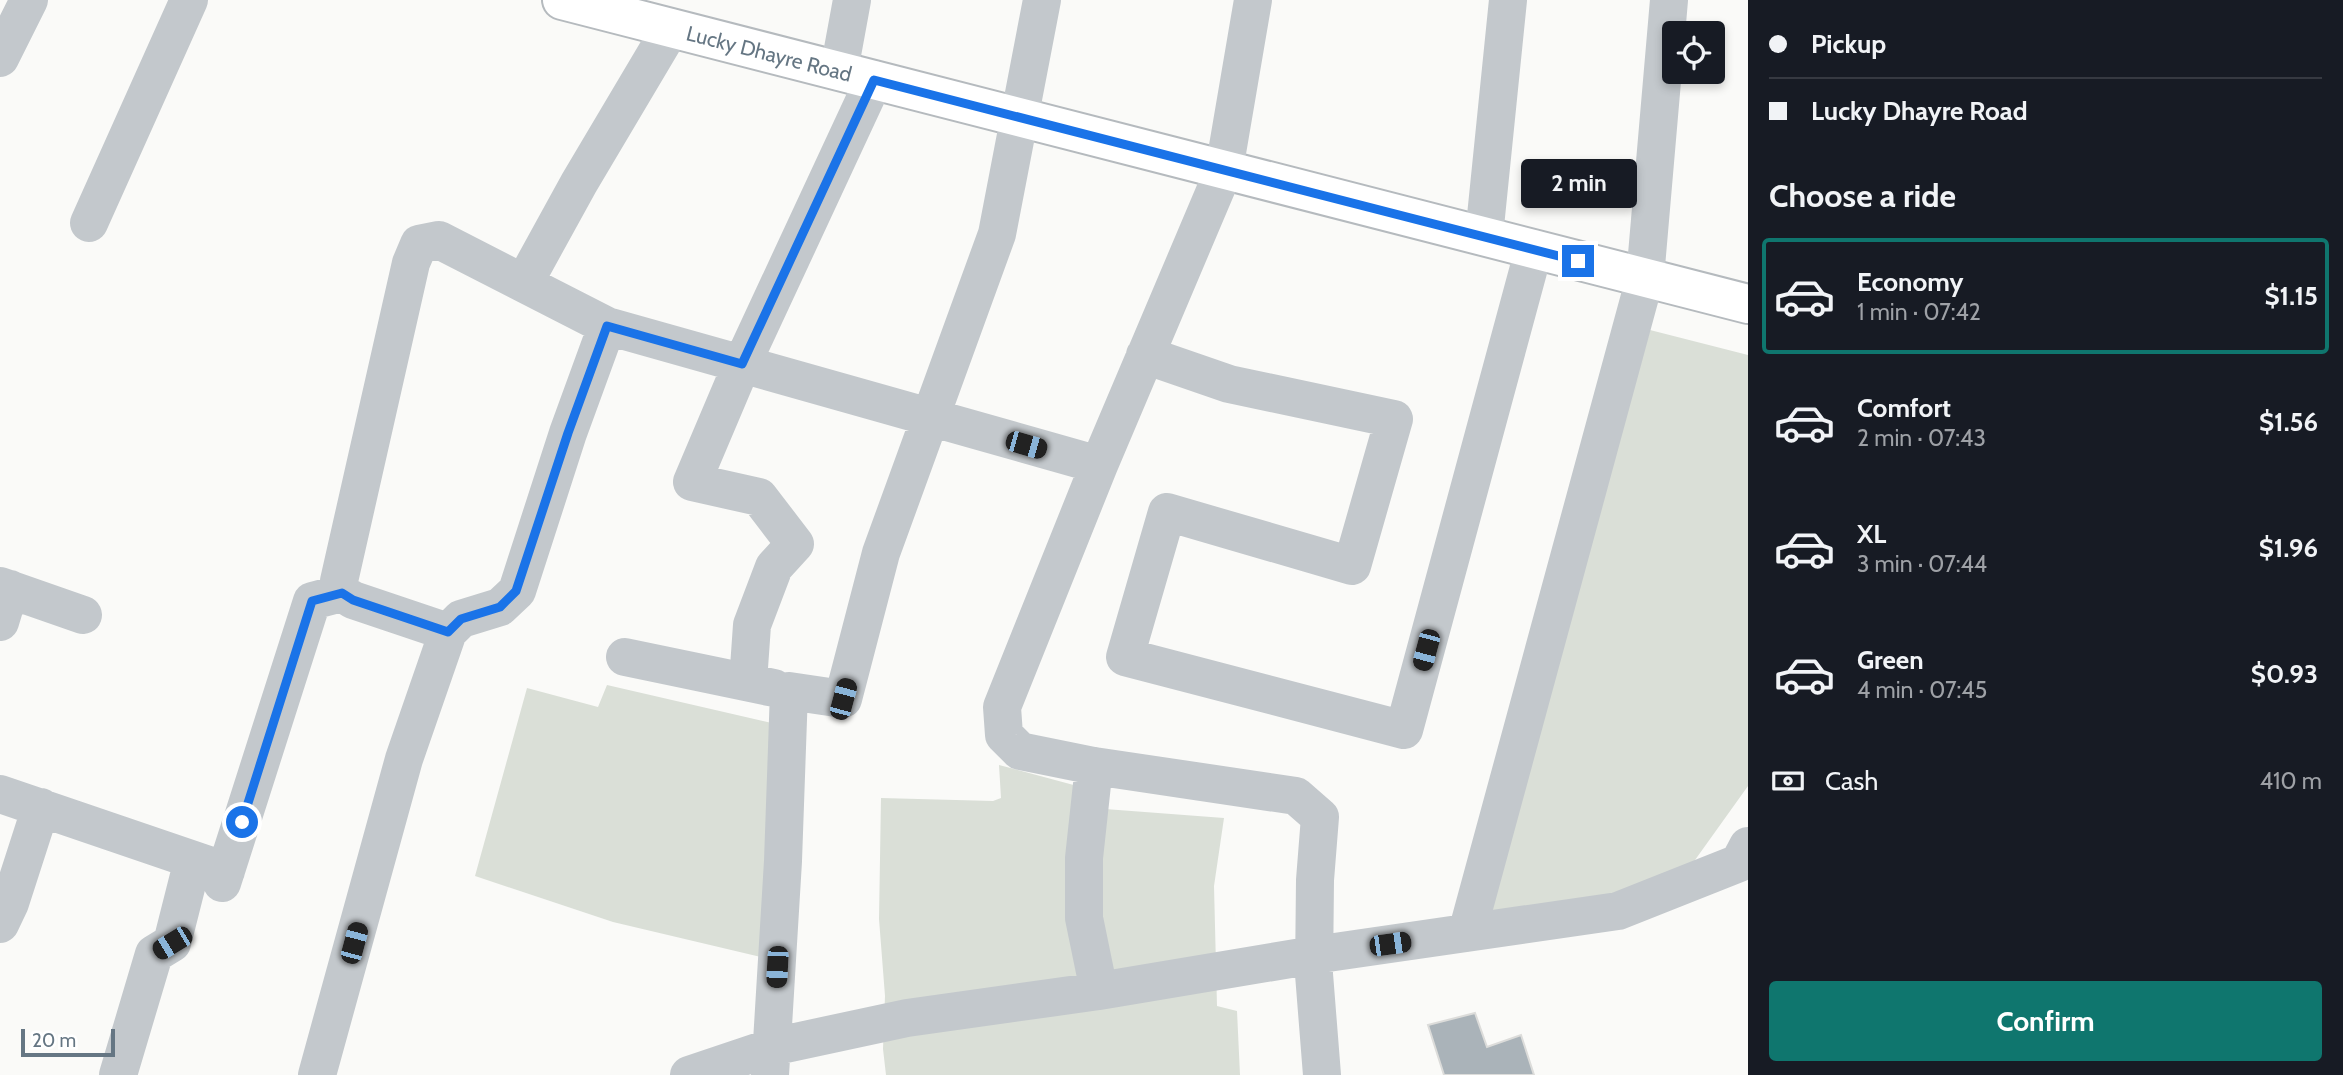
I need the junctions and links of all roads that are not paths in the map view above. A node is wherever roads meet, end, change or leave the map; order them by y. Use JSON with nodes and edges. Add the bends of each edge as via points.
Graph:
{"nodes":[{"id":1,"x":29,"y":0,"type":"edge"},
{"id":2,"x":189,"y":0,"type":"edge"},
{"id":3,"x":562,"y":0,"type":"edge"},
{"id":4,"x":852,"y":0,"type":"edge"},
{"id":5,"x":1042,"y":0,"type":"edge"},
{"id":6,"x":1253,"y":0,"type":"edge"},
{"id":7,"x":1508,"y":0,"type":"edge"},
{"id":8,"x":1670,"y":0,"type":"edge"},
{"id":9,"x":671,"y":28,"type":"junction"},
{"id":10,"x":0,"y":58,"type":"edge"},
{"id":11,"x":856,"y":76,"type":"junction"},
{"id":12,"x":1020,"y":117,"type":"junction"},
{"id":13,"x":1224,"y":170,"type":"junction"},
{"id":14,"x":89,"y":223,"type":"dead end"},
{"id":15,"x":1484,"y":236,"type":"junction"},
{"id":16,"x":1534,"y":249,"type":"junction"},
{"id":17,"x":1645,"y":278,"type":"junction"},
{"id":18,"x":524,"y":283,"type":"junction"},
{"id":19,"x":1748,"y":304,"type":"edge"},
{"id":20,"x":607,"y":326,"type":"junction"},
{"id":21,"x":1145,"y":355,"type":"junction"},
{"id":22,"x":742,"y":364,"type":"junction"},
{"id":23,"x":930,"y":418,"type":"junction"},
{"id":24,"x":1099,"y":466,"type":"junction"},
{"id":25,"x":342,"y":593,"type":"junction"},
{"id":26,"x":3,"y":599,"type":"edge"},
{"id":27,"x":83,"y":615,"type":"dead end"},
{"id":28,"x":448,"y":632,"type":"junction"},
{"id":29,"x":625,"y":657,"type":"dead end"},
{"id":30,"x":748,"y":682,"type":"junction"},
{"id":31,"x":789,"y":691,"type":"junction"},
{"id":32,"x":1094,"y":766,"type":"junction"},
{"id":33,"x":0,"y":794,"type":"edge"},
{"id":34,"x":41,"y":807,"type":"junction"},
{"id":35,"x":1748,"y":846,"type":"edge"},
{"id":36,"x":214,"y":871,"type":"junction"},
{"id":37,"x":0,"y":924,"type":"edge"},
{"id":38,"x":1467,"y":933,"type":"junction"},
{"id":39,"x":1314,"y":955,"type":"junction"},
{"id":40,"x":1099,"y":991,"type":"junction"},
{"id":41,"x":771,"y":1061,"type":"edge"},
{"id":42,"x":118,"y":1075,"type":"edge"},
{"id":43,"x":317,"y":1075,"type":"edge"},
{"id":44,"x":689,"y":1075,"type":"edge"},
{"id":45,"x":1322,"y":1075,"type":"edge"}],
"edges":[{"from":1,"to":10,"type":"street"},
{"from":2,"to":14,"type":"street"},
{"from":3,"to":9,"type":"main road","name":"Lucky Dhayre Road"},
{"from":4,"to":11,"type":"street"},
{"from":5,"to":12,"type":"street"},
{"from":6,"to":13,"type":"street"},
{"from":7,"to":15,"type":"street"},
{"from":8,"to":17,"type":"street"},
{"from":9,"to":11,"type":"main road","name":"Lucky Dhayre Road"},
{"from":9,"to":18,"type":"street"},
{"from":11,"to":12,"type":"main road","name":"Lucky Dhayre Road"},
{"from":11,"to":22,"type":"street"},
{"from":12,"to":13,"type":"main road","name":"Lucky Dhayre Road"},
{"from":12,"to":23,"type":"street","via":[[996,234]]},
{"from":13,"to":15,"type":"main road","name":"Lucky Dhayre Road"},
{"from":13,"to":21,"type":"street"},
{"from":15,"to":16,"type":"main road","name":"Lucky Dhayre Road"},
{"from":16,"to":17,"type":"main road","name":"Lucky Dhayre Road"},
{"from":16,"to":21,"type":"street","via":[[1404,730],[1125,657],[1167,512],[1352,566],[1394,419],[1229,384]]},
{"from":17,"to":19,"type":"main road","name":"Lucky Dhayre Road"},
{"from":17,"to":38,"type":"street"},
{"from":18,"to":20,"type":"street"},
{"from":18,"to":25,"type":"street","via":[[439,240],[419,244],[339,581]]},
{"from":20,"to":22,"type":"street"},
{"from":20,"to":28,"type":"street","via":[[516,591],[500,607],[461,619]]},
{"from":21,"to":24,"type":"street"},
{"from":22,"to":23,"type":"street"},
{"from":22,"to":30,"type":"street","via":[[692,482],[759,497],[795,544],[774,567],[752,625]]},
{"from":23,"to":24,"type":"street"},
{"from":23,"to":31,"type":"street","via":[[880,553],[843,699]]},
{"from":24,"to":32,"type":"street","via":[[1002,707],[1004,735],[1020,751]]},
{"from":25,"to":28,"type":"street"},
{"from":25,"to":36,"type":"street","via":[[312,601]]},
{"from":26,"to":27,"type":"street"},
{"from":28,"to":43,"type":"street","via":[[404,759]]},
{"from":29,"to":30,"type":"street"},
{"from":30,"to":31,"type":"street"},
{"from":31,"to":41,"type":"street"},
{"from":32,"to":39,"type":"street","via":[[1296,796],[1320,817]]},
{"from":32,"to":40,"type":"street","via":[[1084,858],[1084,918]]},
{"from":33,"to":34,"type":"street"},
{"from":34,"to":36,"type":"street"},
{"from":34,"to":37,"type":"street"},
{"from":35,"to":38,"type":"street","via":[[1739,863],[1618,911]]},
{"from":36,"to":42,"type":"street","via":[[172,943],[154,954]]},
{"from":38,"to":39,"type":"street"},
{"from":39,"to":40,"type":"street"},
{"from":39,"to":45,"type":"street"},
{"from":40,"to":41,"type":"street","via":[[906,1018]]},
{"from":41,"to":44,"type":"street"}]}
